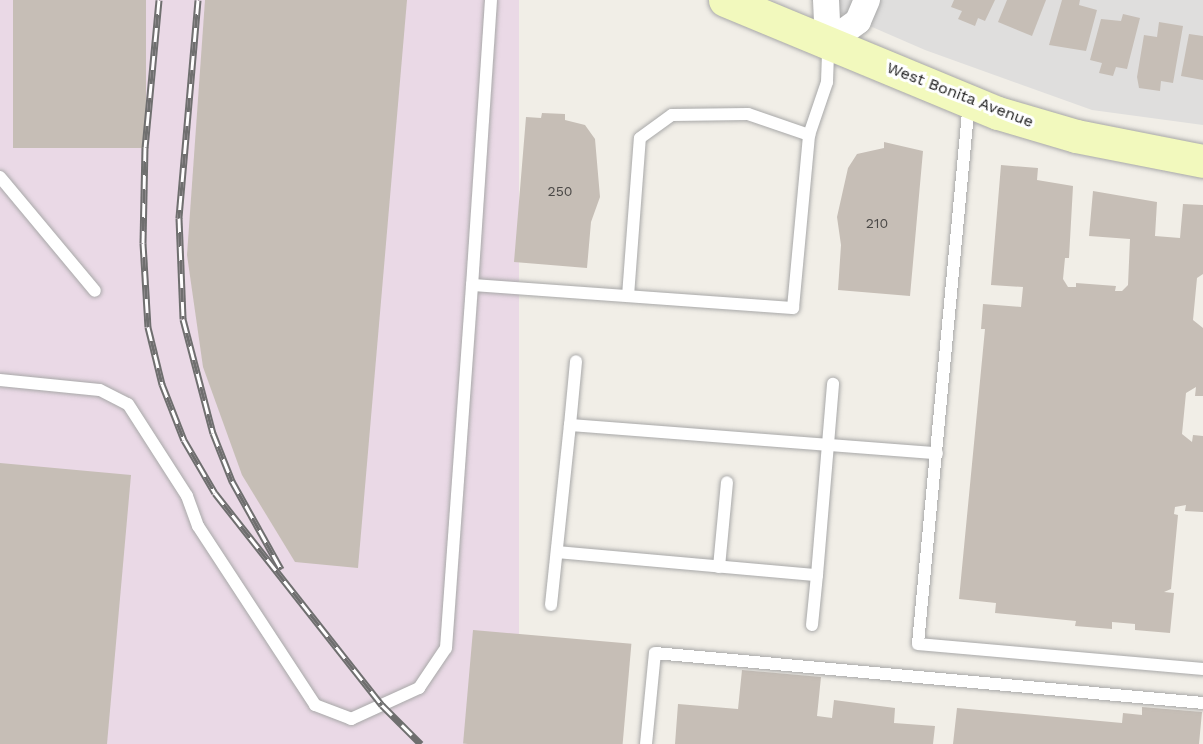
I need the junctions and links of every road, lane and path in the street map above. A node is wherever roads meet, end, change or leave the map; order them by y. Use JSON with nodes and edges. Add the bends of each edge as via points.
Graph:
{"nodes":[{"id":1,"x":492,"y":0,"type":"edge"},
{"id":2,"x":725,"y":0,"type":"edge"},
{"id":3,"x":826,"y":0,"type":"edge"},
{"id":4,"x":867,"y":0,"type":"edge"},
{"id":5,"x":828,"y":43,"type":"junction"},
{"id":6,"x":969,"y":101,"type":"junction"},
{"id":7,"x":809,"y":135,"type":"junction"},
{"id":8,"x":1203,"y":161,"type":"edge"},
{"id":9,"x":0,"y":177,"type":"edge"},
{"id":10,"x":472,"y":285,"type":"junction"},
{"id":11,"x":94,"y":291,"type":"dead end"},
{"id":12,"x":628,"y":296,"type":"junction"},
{"id":13,"x":576,"y":361,"type":"dead end"},
{"id":14,"x":0,"y":380,"type":"edge"},
{"id":15,"x":833,"y":384,"type":"dead end"},
{"id":16,"x":570,"y":425,"type":"junction"},
{"id":17,"x":827,"y":445,"type":"junction"},
{"id":18,"x":937,"y":453,"type":"junction"},
{"id":19,"x":727,"y":483,"type":"dead end"},
{"id":20,"x":557,"y":552,"type":"junction"},
{"id":21,"x":719,"y":567,"type":"junction"},
{"id":22,"x":817,"y":575,"type":"junction"},
{"id":23,"x":552,"y":605,"type":"dead end"},
{"id":24,"x":812,"y":625,"type":"dead end"},
{"id":25,"x":1203,"y":669,"type":"edge"},
{"id":26,"x":1203,"y":703,"type":"edge"},
{"id":27,"x":646,"y":744,"type":"edge"}],
"edges":[{"from":1,"to":10,"type":"lane"},
{"from":2,"to":5,"type":"main road","name":"West Bonita Avenue"},
{"from":3,"to":5,"type":"street"},
{"from":4,"to":5,"type":"street","via":[[858,21]]},
{"from":5,"to":6,"type":"main road","name":"West Bonita Avenue"},
{"from":5,"to":7,"type":"lane","via":[[827,82]]},
{"from":6,"to":8,"type":"main road","name":"West Bonita Avenue","via":[[1076,136]]},
{"from":6,"to":18,"type":"lane"},
{"from":7,"to":12,"type":"lane","via":[[748,114],[672,115],[640,138]]},
{"from":7,"to":12,"type":"lane","via":[[793,308]]},
{"from":9,"to":11,"type":"lane"},
{"from":10,"to":12,"type":"lane"},
{"from":10,"to":14,"type":"lane","via":[[446,648],[419,688],[351,719],[315,705],[198,526],[188,496],[128,404],[100,390]]},
{"from":13,"to":16,"type":"lane"},
{"from":15,"to":17,"type":"lane"},
{"from":16,"to":17,"type":"lane"},
{"from":16,"to":20,"type":"lane"},
{"from":17,"to":18,"type":"lane"},
{"from":17,"to":22,"type":"lane"},
{"from":18,"to":25,"type":"lane","via":[[918,644]]},
{"from":19,"to":21,"type":"lane"},
{"from":20,"to":21,"type":"lane"},
{"from":20,"to":23,"type":"lane"},
{"from":21,"to":22,"type":"lane"},
{"from":22,"to":24,"type":"lane"},
{"from":26,"to":27,"type":"lane","via":[[655,653]]}]}
